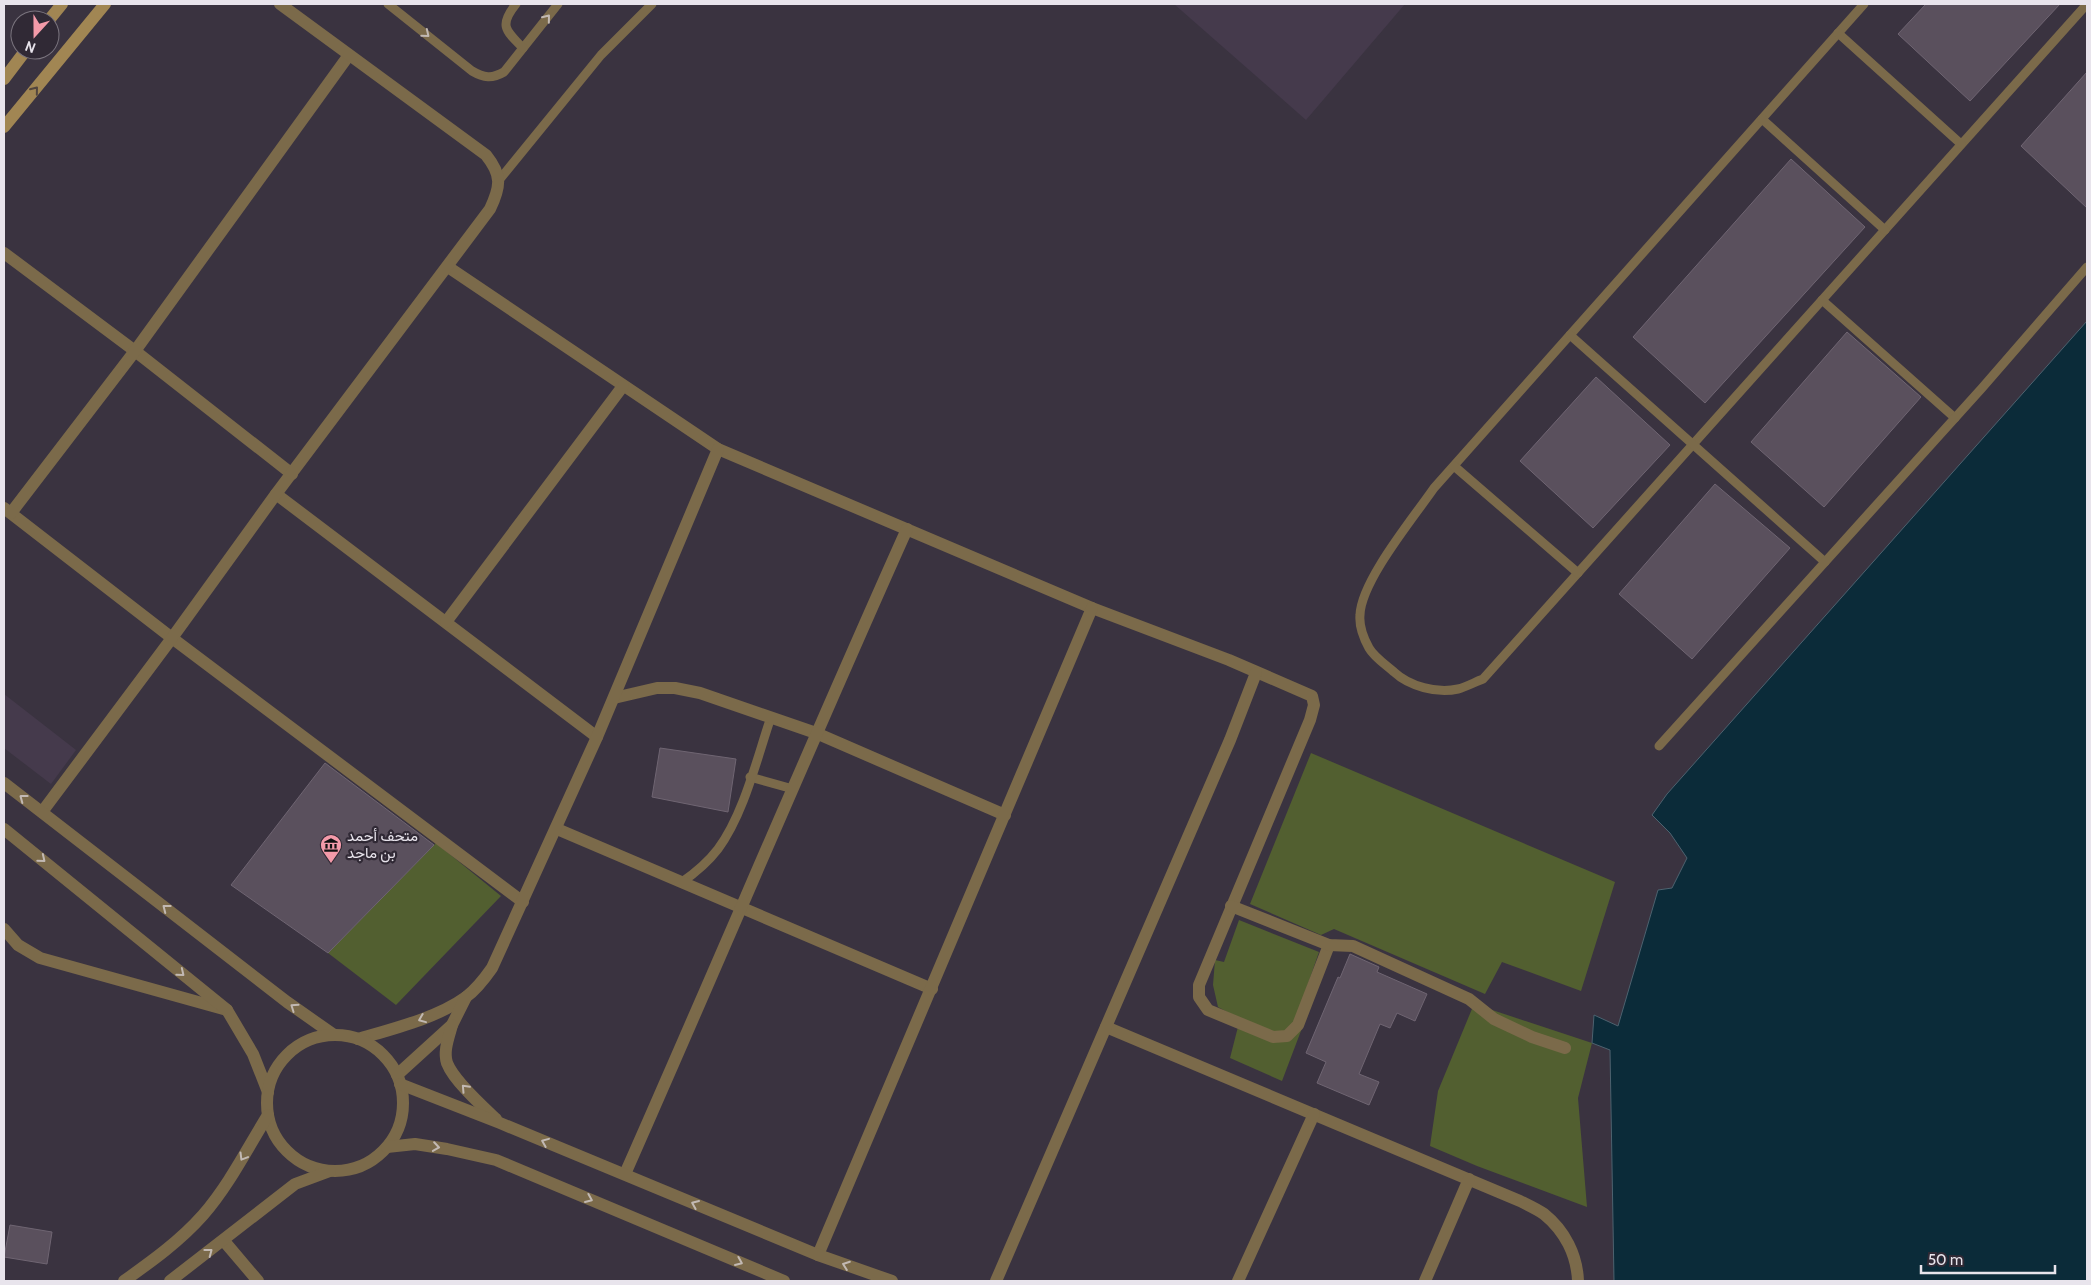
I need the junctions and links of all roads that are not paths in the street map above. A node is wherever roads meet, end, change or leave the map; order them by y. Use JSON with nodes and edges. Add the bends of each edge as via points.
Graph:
{"nodes":[{"id":1,"x":105,"y":4,"type":"edge"},
{"id":2,"x":280,"y":4,"type":"edge"},
{"id":3,"x":388,"y":4,"type":"edge"},
{"id":4,"x":516,"y":4,"type":"edge"},
{"id":5,"x":558,"y":4,"type":"edge"},
{"id":6,"x":652,"y":4,"type":"edge"},
{"id":7,"x":1864,"y":4,"type":"edge"},
{"id":8,"x":2086,"y":4,"type":"edge"},
{"id":9,"x":1838,"y":33,"type":"junction"},
{"id":10,"x":523,"y":48,"type":"junction"},
{"id":11,"x":348,"y":55,"type":"junction"},
{"id":12,"x":18,"y":60,"type":"edge"},
{"id":13,"x":4,"y":78,"type":"edge"},
{"id":14,"x":1762,"y":119,"type":"junction"},
{"id":15,"x":4,"y":127,"type":"edge"},
{"id":16,"x":1961,"y":144,"type":"junction"},
{"id":17,"x":500,"y":179,"type":"junction"},
{"id":18,"x":1885,"y":230,"type":"junction"},
{"id":19,"x":4,"y":253,"type":"edge"},
{"id":20,"x":448,"y":267,"type":"junction"},
{"id":21,"x":2087,"y":267,"type":"edge"},
{"id":22,"x":1822,"y":300,"type":"junction"},
{"id":23,"x":1570,"y":335,"type":"junction"},
{"id":24,"x":136,"y":351,"type":"junction"},
{"id":25,"x":624,"y":386,"type":"junction"},
{"id":26,"x":1955,"y":418,"type":"junction"},
{"id":27,"x":1693,"y":444,"type":"junction"},
{"id":28,"x":718,"y":449,"type":"junction"},
{"id":29,"x":1454,"y":466,"type":"junction"},
{"id":30,"x":292,"y":474,"type":"junction"},
{"id":31,"x":276,"y":494,"type":"junction"},
{"id":32,"x":7,"y":511,"type":"edge"},
{"id":33,"x":907,"y":529,"type":"junction"},
{"id":34,"x":1825,"y":562,"type":"junction"},
{"id":35,"x":1578,"y":573,"type":"junction"},
{"id":36,"x":1092,"y":608,"type":"junction"},
{"id":37,"x":446,"y":622,"type":"junction"},
{"id":38,"x":172,"y":638,"type":"junction"},
{"id":39,"x":1256,"y":673,"type":"junction"},
{"id":40,"x":614,"y":698,"type":"junction"},
{"id":41,"x":771,"y":717,"type":"junction"},
{"id":42,"x":816,"y":733,"type":"junction"},
{"id":43,"x":597,"y":738,"type":"junction"},
{"id":44,"x":1660,"y":746,"type":"dead end"},
{"id":45,"x":750,"y":777,"type":"junction"},
{"id":46,"x":4,"y":783,"type":"edge"},
{"id":47,"x":792,"y":789,"type":"junction"},
{"id":48,"x":42,"y":812,"type":"junction"},
{"id":49,"x":1005,"y":815,"type":"junction"},
{"id":50,"x":4,"y":829,"type":"edge"},
{"id":51,"x":557,"y":829,"type":"junction"},
{"id":52,"x":682,"y":882,"type":"junction"},
{"id":53,"x":523,"y":902,"type":"junction"},
{"id":54,"x":1231,"y":906,"type":"junction"},
{"id":55,"x":742,"y":908,"type":"junction"},
{"id":56,"x":4,"y":929,"type":"edge"},
{"id":57,"x":1329,"y":945,"type":"junction"},
{"id":58,"x":932,"y":989,"type":"junction"},
{"id":59,"x":466,"y":997,"type":"junction"},
{"id":60,"x":227,"y":1010,"type":"junction"},
{"id":61,"x":452,"y":1025,"type":"junction"},
{"id":62,"x":1106,"y":1026,"type":"junction"},
{"id":63,"x":334,"y":1035,"type":"junction"},
{"id":64,"x":358,"y":1039,"type":"junction"},
{"id":65,"x":1565,"y":1048,"type":"dead end"},
{"id":66,"x":398,"y":1080,"type":"junction"},
{"id":67,"x":268,"y":1092,"type":"junction"},
{"id":68,"x":1314,"y":1114,"type":"junction"},
{"id":69,"x":268,"y":1115,"type":"junction"},
{"id":70,"x":500,"y":1123,"type":"junction"},
{"id":71,"x":388,"y":1147,"type":"junction"},
{"id":72,"x":330,"y":1171,"type":"junction"},
{"id":73,"x":625,"y":1174,"type":"junction"},
{"id":74,"x":1469,"y":1179,"type":"junction"},
{"id":75,"x":224,"y":1241,"type":"junction"},
{"id":76,"x":818,"y":1255,"type":"junction"},
{"id":77,"x":124,"y":1281,"type":"edge"},
{"id":78,"x":170,"y":1281,"type":"edge"},
{"id":79,"x":258,"y":1281,"type":"edge"},
{"id":80,"x":784,"y":1281,"type":"edge"},
{"id":81,"x":892,"y":1281,"type":"edge"},
{"id":82,"x":996,"y":1281,"type":"edge"},
{"id":83,"x":1238,"y":1281,"type":"edge"},
{"id":84,"x":1424,"y":1281,"type":"edge"},
{"id":85,"x":1578,"y":1281,"type":"edge"}],
"edges":[{"from":15,"to":1,"type":"main road","one_way":true},
{"from":2,"to":11,"type":"street"},
{"from":3,"to":10,"type":"lane","one_way":true,"via":[[479,76],[496,76],[504,72]]},
{"from":4,"to":10,"type":"lane","via":[[507,16],[505,26]]},
{"from":10,"to":5,"type":"lane","one_way":true},
{"from":6,"to":17,"type":"lane","via":[[601,55]]},
{"from":7,"to":9,"type":"lane"},
{"from":8,"to":16,"type":"lane"},
{"from":9,"to":14,"type":"lane"},
{"from":9,"to":16,"type":"lane"},
{"from":11,"to":17,"type":"street","via":[[486,154]]},
{"from":11,"to":24,"type":"street"},
{"from":12,"to":13,"type":"main road"},
{"from":14,"to":18,"type":"lane"},
{"from":14,"to":23,"type":"lane"},
{"from":16,"to":18,"type":"lane"},
{"from":17,"to":20,"type":"street","via":[[490,209]]},
{"from":18,"to":22,"type":"lane"},
{"from":19,"to":24,"type":"street"},
{"from":20,"to":25,"type":"street"},
{"from":20,"to":30,"type":"street"},
{"from":21,"to":26,"type":"lane"},
{"from":22,"to":26,"type":"lane"},
{"from":22,"to":27,"type":"lane"},
{"from":23,"to":27,"type":"lane"},
{"from":23,"to":29,"type":"lane"},
{"from":24,"to":30,"type":"street"},
{"from":24,"to":32,"type":"street"},
{"from":25,"to":28,"type":"street"},
{"from":25,"to":37,"type":"street"},
{"from":26,"to":34,"type":"lane"},
{"from":27,"to":34,"type":"lane"},
{"from":27,"to":35,"type":"lane"},
{"from":28,"to":33,"type":"street"},
{"from":28,"to":40,"type":"street"},
{"from":29,"to":35,"type":"lane"},
{"from":29,"to":35,"type":"lane","via":[[1434,488],[1381,564],[1367,590],[1360,615],[1370,650],[1397,675],[1415,685],[1436,690],[1457,689],[1483,679]]},
{"from":30,"to":31,"type":"street"},
{"from":31,"to":37,"type":"street"},
{"from":31,"to":38,"type":"street"},
{"from":32,"to":38,"type":"street"},
{"from":33,"to":36,"type":"street"},
{"from":33,"to":42,"type":"street"},
{"from":34,"to":44,"type":"lane"},
{"from":36,"to":39,"type":"street"},
{"from":36,"to":49,"type":"street"},
{"from":37,"to":43,"type":"street"},
{"from":38,"to":48,"type":"street"},
{"from":38,"to":53,"type":"street"},
{"from":39,"to":54,"type":"street","via":[[1312,696],[1314,704]]},
{"from":39,"to":62,"type":"street"},
{"from":40,"to":41,"type":"street","via":[[657,688],[675,688]]},
{"from":40,"to":43,"type":"street"},
{"from":41,"to":42,"type":"street"},
{"from":41,"to":45,"type":"lane"},
{"from":42,"to":47,"type":"street"},
{"from":42,"to":49,"type":"street"},
{"from":43,"to":51,"type":"street"},
{"from":45,"to":47,"type":"lane"},
{"from":45,"to":52,"type":"lane","via":[[728,833],[707,861]]},
{"from":48,"to":46,"type":"street","one_way":true},
{"from":47,"to":55,"type":"street"},
{"from":63,"to":48,"type":"street","one_way":true},
{"from":49,"to":58,"type":"street"},
{"from":50,"to":60,"type":"street","one_way":true},
{"from":51,"to":52,"type":"street"},
{"from":51,"to":53,"type":"street"},
{"from":52,"to":55,"type":"street"},
{"from":53,"to":59,"type":"street","via":[[492,968]]},
{"from":54,"to":57,"type":"street"},
{"from":54,"to":57,"type":"street","via":[[1199,985],[1199,997],[1208,1010],[1273,1037],[1287,1036],[1298,1025]]},
{"from":55,"to":58,"type":"street"},
{"from":55,"to":73,"type":"street"},
{"from":56,"to":60,"type":"street","via":[[18,944],[46,960]]},
{"from":57,"to":65,"type":"street","via":[[1353,946],[1469,999],[1494,1019]]},
{"from":58,"to":76,"type":"street"},
{"from":59,"to":61,"type":"street"},
{"from":59,"to":64,"type":"street","one_way":true,"via":[[423,1019]]},
{"from":60,"to":67,"type":"street","via":[[253,1054]]},
{"from":61,"to":66,"type":"street"},
{"from":70,"to":61,"type":"street","one_way":true,"via":[[461,1084],[448,1063],[446,1048]]},
{"from":62,"to":68,"type":"street"},
{"from":62,"to":82,"type":"street"},
{"from":63,"to":64,"type":"street"},
{"from":63,"to":67,"type":"street","via":[[311,1040],[290,1051],[276,1069]]},
{"from":64,"to":66,"type":"street","via":[[388,1061]]},
{"from":66,"to":70,"type":"street"},
{"from":66,"to":71,"type":"street","via":[[403,1095],[403,1114]]},
{"from":67,"to":69,"type":"street"},
{"from":68,"to":74,"type":"street"},
{"from":68,"to":83,"type":"street"},
{"from":69,"to":72,"type":"street","via":[[275,1136],[289,1154],[308,1166]]},
{"from":69,"to":77,"type":"street","one_way":true,"via":[[228,1182],[202,1215],[170,1248]]},
{"from":73,"to":70,"type":"street","one_way":true},
{"from":71,"to":72,"type":"street","via":[[365,1164]]},
{"from":71,"to":80,"type":"street","one_way":true,"via":[[415,1144],[496,1160]]},
{"from":72,"to":75,"type":"street","via":[[295,1184]]},
{"from":76,"to":73,"type":"street","one_way":true},
{"from":74,"to":84,"type":"street"},
{"from":74,"to":85,"type":"street","via":[[1544,1214],[1567,1239],[1577,1265]]},
{"from":78,"to":75,"type":"street","one_way":true},
{"from":75,"to":79,"type":"street"},
{"from":81,"to":76,"type":"street","one_way":true}]}
